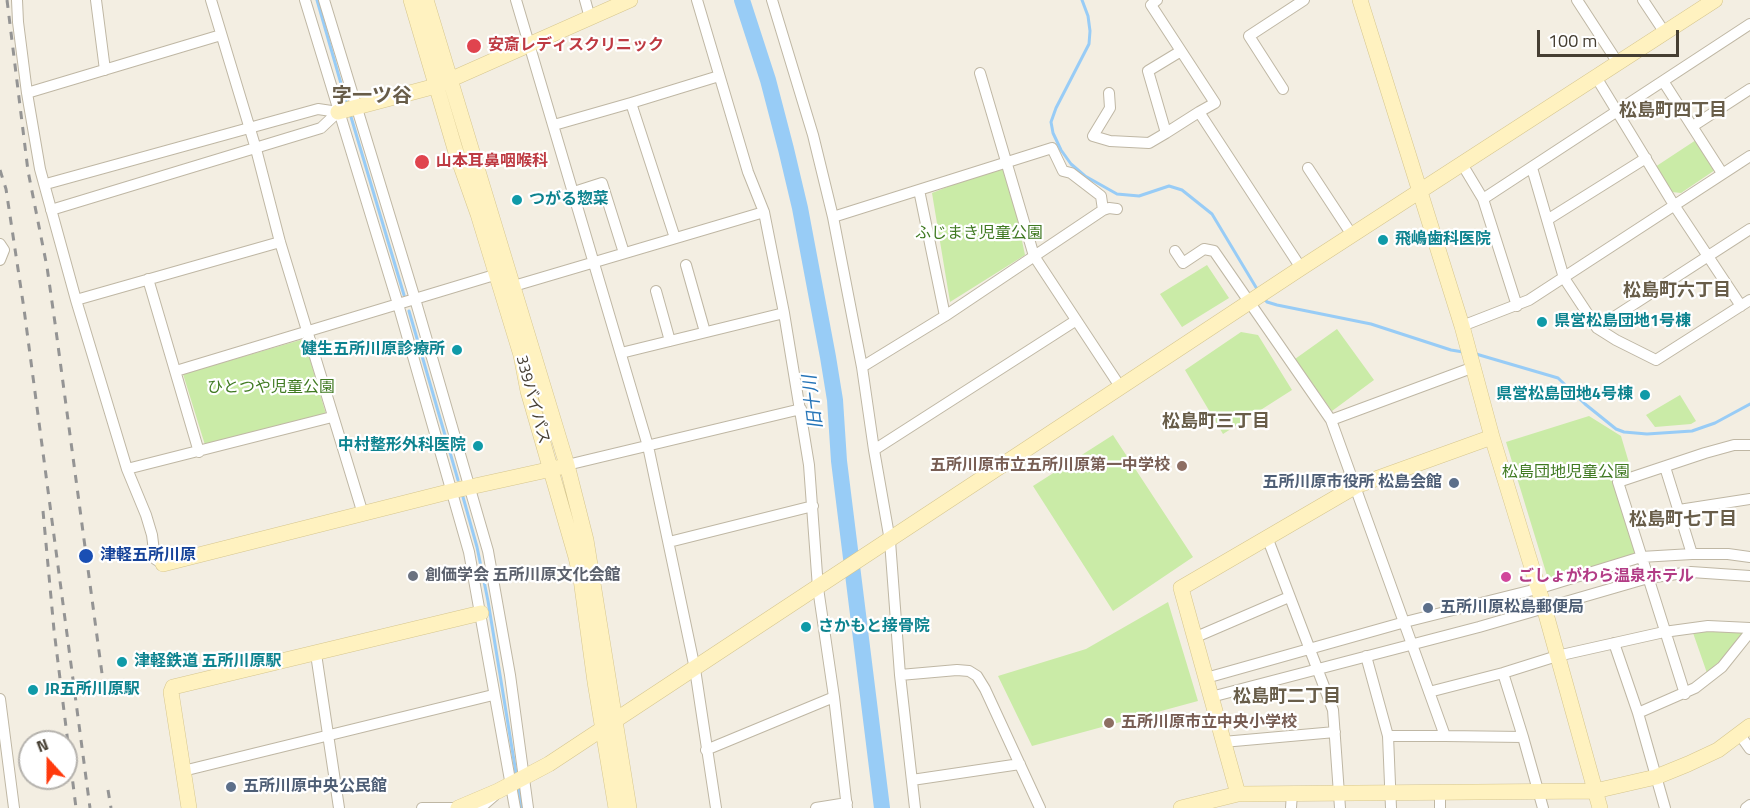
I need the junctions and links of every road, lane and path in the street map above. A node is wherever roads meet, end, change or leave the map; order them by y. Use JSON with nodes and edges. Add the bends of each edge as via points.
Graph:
{"nodes":[{"id":1,"x":17,"y":0,"type":"edge"},
{"id":2,"x":96,"y":0,"type":"edge"},
{"id":3,"x":211,"y":0,"type":"edge"},
{"id":4,"x":305,"y":0,"type":"edge"},
{"id":5,"x":324,"y":0,"type":"edge"},
{"id":6,"x":411,"y":0,"type":"edge"},
{"id":7,"x":426,"y":0,"type":"edge"},
{"id":8,"x":516,"y":0,"type":"edge"},
{"id":9,"x":585,"y":0,"type":"edge"},
{"id":10,"x":630,"y":0,"type":"edge"},
{"id":11,"x":697,"y":0,"type":"edge"},
{"id":12,"x":772,"y":0,"type":"edge"},
{"id":13,"x":1157,"y":0,"type":"edge"},
{"id":14,"x":1304,"y":0,"type":"edge"},
{"id":15,"x":1359,"y":0,"type":"edge"},
{"id":16,"x":1577,"y":0,"type":"edge"},
{"id":17,"x":1643,"y":0,"type":"edge"},
{"id":18,"x":1712,"y":1,"type":"edge"},
{"id":19,"x":590,"y":18,"type":"junction"},
{"id":20,"x":1750,"y":24,"type":"edge"},
{"id":21,"x":1665,"y":33,"type":"junction"},
{"id":22,"x":221,"y":36,"type":"junction"},
{"id":23,"x":529,"y":44,"type":"junction"},
{"id":24,"x":1181,"y":51,"type":"junction"},
{"id":25,"x":1618,"y":63,"type":"junction"},
{"id":26,"x":105,"y":70,"type":"junction"},
{"id":27,"x":980,"y":73,"type":"dead end"},
{"id":28,"x":719,"y":76,"type":"junction"},
{"id":29,"x":1596,"y":77,"type":"junction"},
{"id":30,"x":1663,"y":81,"type":"junction"},
{"id":31,"x":443,"y":83,"type":"junction"},
{"id":32,"x":1283,"y":89,"type":"dead end"},
{"id":33,"x":1750,"y":89,"type":"edge"},
{"id":34,"x":27,"y":93,"type":"junction"},
{"id":35,"x":1109,"y":93,"type":"dead end"},
{"id":36,"x":632,"y":103,"type":"junction"},
{"id":37,"x":356,"y":107,"type":"junction"},
{"id":38,"x":1617,"y":111,"type":"junction"},
{"id":39,"x":338,"y":112,"type":"junction"},
{"id":40,"x":1199,"y":112,"type":"junction"},
{"id":41,"x":554,"y":125,"type":"junction"},
{"id":42,"x":1693,"y":126,"type":"junction"},
{"id":43,"x":249,"y":128,"type":"junction"},
{"id":44,"x":1166,"y":133,"type":"junction"},
{"id":45,"x":256,"y":149,"type":"junction"},
{"id":46,"x":1750,"y":156,"type":"edge"},
{"id":47,"x":1646,"y":158,"type":"junction"},
{"id":48,"x":1006,"y":164,"type":"junction"},
{"id":49,"x":1462,"y":164,"type":"junction"},
{"id":50,"x":1308,"y":168,"type":"dead end"},
{"id":51,"x":1532,"y":168,"type":"junction"},
{"id":52,"x":1722,"y":173,"type":"junction"},
{"id":53,"x":46,"y":184,"type":"junction"},
{"id":54,"x":919,"y":190,"type":"junction"},
{"id":55,"x":1420,"y":191,"type":"junction"},
{"id":56,"x":574,"y":192,"type":"junction"},
{"id":57,"x":1483,"y":199,"type":"junction"},
{"id":58,"x":1674,"y":204,"type":"junction"},
{"id":59,"x":1117,"y":209,"type":"dead end"},
{"id":60,"x":51,"y":210,"type":"junction"},
{"id":61,"x":1103,"y":210,"type":"junction"},
{"id":62,"x":764,"y":212,"type":"junction"},
{"id":63,"x":834,"y":217,"type":"junction"},
{"id":64,"x":1547,"y":220,"type":"junction"},
{"id":65,"x":1750,"y":229,"type":"edge"},
{"id":66,"x":1352,"y":235,"type":"junction"},
{"id":67,"x":675,"y":238,"type":"junction"},
{"id":68,"x":280,"y":242,"type":"junction"},
{"id":69,"x":0,"y":244,"type":"edge"},
{"id":70,"x":1175,"y":251,"type":"dead end"},
{"id":71,"x":624,"y":254,"type":"junction"},
{"id":72,"x":1034,"y":256,"type":"junction"},
{"id":73,"x":1707,"y":256,"type":"junction"},
{"id":74,"x":0,"y":260,"type":"edge"},
{"id":75,"x":594,"y":262,"type":"junction"},
{"id":76,"x":686,"y":265,"type":"dead end"},
{"id":77,"x":1301,"y":268,"type":"junction"},
{"id":78,"x":502,"y":273,"type":"junction"},
{"id":79,"x":1564,"y":278,"type":"junction"},
{"id":80,"x":148,"y":279,"type":"junction"},
{"id":81,"x":506,"y":288,"type":"junction"},
{"id":82,"x":656,"y":291,"type":"dead end"},
{"id":83,"x":415,"y":299,"type":"junction"},
{"id":84,"x":76,"y":300,"type":"junction"},
{"id":85,"x":1251,"y":302,"type":"junction"},
{"id":86,"x":1745,"y":303,"type":"edge"},
{"id":87,"x":398,"y":304,"type":"junction"},
{"id":88,"x":1517,"y":306,"type":"junction"},
{"id":89,"x":784,"y":313,"type":"junction"},
{"id":90,"x":945,"y":316,"type":"junction"},
{"id":91,"x":1076,"y":321,"type":"junction"},
{"id":92,"x":1462,"y":326,"type":"junction"},
{"id":93,"x":1597,"y":328,"type":"junction"},
{"id":94,"x":307,"y":331,"type":"junction"},
{"id":95,"x":705,"y":332,"type":"junction"},
{"id":96,"x":670,"y":341,"type":"junction"},
{"id":97,"x":621,"y":353,"type":"junction"},
{"id":98,"x":1473,"y":364,"type":"junction"},
{"id":99,"x":862,"y":367,"type":"junction"},
{"id":100,"x":176,"y":371,"type":"junction"},
{"id":101,"x":1121,"y":388,"type":"junction"},
{"id":102,"x":801,"y":409,"type":"junction"},
{"id":103,"x":332,"y":417,"type":"junction"},
{"id":104,"x":1331,"y":420,"type":"junction"},
{"id":105,"x":1492,"y":438,"type":"junction"},
{"id":106,"x":1750,"y":445,"type":"edge"},
{"id":107,"x":648,"y":446,"type":"junction"},
{"id":108,"x":874,"y":450,"type":"junction"},
{"id":109,"x":199,"y":452,"type":"junction"},
{"id":110,"x":567,"y":465,"type":"junction"},
{"id":111,"x":1665,"y":467,"type":"junction"},
{"id":112,"x":127,"y":469,"type":"junction"},
{"id":113,"x":551,"y":470,"type":"junction"},
{"id":114,"x":1356,"y":486,"type":"junction"},
{"id":115,"x":469,"y":487,"type":"junction"},
{"id":116,"x":452,"y":491,"type":"junction"},
{"id":117,"x":1750,"y":499,"type":"edge"},
{"id":118,"x":813,"y":507,"type":"junction"},
{"id":119,"x":1678,"y":510,"type":"junction"},
{"id":120,"x":363,"y":514,"type":"junction"},
{"id":121,"x":1267,"y":537,"type":"junction"},
{"id":122,"x":669,"y":542,"type":"junction"},
{"id":123,"x":887,"y":543,"type":"junction"},
{"id":124,"x":1692,"y":554,"type":"junction"},
{"id":125,"x":1728,"y":554,"type":"junction"},
{"id":126,"x":1641,"y":557,"type":"junction"},
{"id":127,"x":1750,"y":557,"type":"edge"},
{"id":128,"x":163,"y":564,"type":"joint"},
{"id":129,"x":1727,"y":574,"type":"junction"},
{"id":130,"x":1750,"y":576,"type":"edge"},
{"id":131,"x":1648,"y":578,"type":"junction"},
{"id":132,"x":818,"y":588,"type":"junction"},
{"id":133,"x":1537,"y":589,"type":"junction"},
{"id":134,"x":1289,"y":597,"type":"junction"},
{"id":135,"x":1544,"y":607,"type":"junction"},
{"id":136,"x":481,"y":613,"type":"junction"},
{"id":137,"x":1405,"y":622,"type":"junction"},
{"id":138,"x":1750,"y":630,"type":"edge"},
{"id":139,"x":1664,"y":632,"type":"junction"},
{"id":140,"x":1196,"y":637,"type":"junction"},
{"id":141,"x":1412,"y":643,"type":"junction"},
{"id":142,"x":1614,"y":643,"type":"junction"},
{"id":143,"x":1309,"y":650,"type":"junction"},
{"id":144,"x":316,"y":654,"type":"junction"},
{"id":145,"x":1366,"y":656,"type":"junction"},
{"id":146,"x":1557,"y":656,"type":"junction"},
{"id":147,"x":695,"y":669,"type":"junction"},
{"id":148,"x":1316,"y":669,"type":"junction"},
{"id":149,"x":1503,"y":673,"type":"junction"},
{"id":150,"x":900,"y":675,"type":"junction"},
{"id":151,"x":1206,"y":678,"type":"junction"},
{"id":152,"x":1429,"y":692,"type":"junction"},
{"id":153,"x":1685,"y":694,"type":"junction"},
{"id":154,"x":493,"y":695,"type":"junction"},
{"id":155,"x":834,"y":697,"type":"junction"},
{"id":156,"x":1211,"y":697,"type":"junction"},
{"id":157,"x":0,"y":702,"type":"edge"},
{"id":158,"x":1638,"y":713,"type":"junction"},
{"id":159,"x":609,"y":725,"type":"junction"},
{"id":160,"x":1745,"y":731,"type":"edge"},
{"id":161,"x":1335,"y":732,"type":"junction"},
{"id":162,"x":329,"y":736,"type":"junction"},
{"id":163,"x":1388,"y":736,"type":"junction"},
{"id":164,"x":1445,"y":736,"type":"junction"},
{"id":165,"x":1523,"y":737,"type":"junction"},
{"id":166,"x":1222,"y":742,"type":"junction"},
{"id":167,"x":1750,"y":749,"type":"edge"},
{"id":168,"x":706,"y":750,"type":"junction"},
{"id":169,"x":1020,"y":764,"type":"junction"},
{"id":170,"x":4,"y":767,"type":"edge"},
{"id":171,"x":183,"y":771,"type":"junction"},
{"id":172,"x":1656,"y":777,"type":"junction"},
{"id":173,"x":912,"y":780,"type":"junction"},
{"id":174,"x":511,"y":785,"type":"junction"},
{"id":175,"x":1539,"y":791,"type":"junction"},
{"id":176,"x":1595,"y":791,"type":"junction"},
{"id":177,"x":1440,"y":792,"type":"junction"},
{"id":178,"x":1238,"y":794,"type":"junction"},
{"id":179,"x":1391,"y":800,"type":"edge"},
{"id":180,"x":1291,"y":801,"type":"edge"},
{"id":181,"x":1341,"y":801,"type":"edge"},
{"id":182,"x":1750,"y":805,"type":"edge"},
{"id":183,"x":847,"y":806,"type":"edge"},
{"id":184,"x":14,"y":808,"type":"edge"},
{"id":185,"x":189,"y":808,"type":"edge"},
{"id":186,"x":339,"y":808,"type":"edge"},
{"id":187,"x":422,"y":808,"type":"edge"},
{"id":188,"x":459,"y":808,"type":"edge"},
{"id":189,"x":480,"y":808,"type":"edge"},
{"id":190,"x":514,"y":808,"type":"edge"},
{"id":191,"x":528,"y":808,"type":"edge"},
{"id":192,"x":616,"y":808,"type":"edge"},
{"id":193,"x":629,"y":808,"type":"edge"},
{"id":194,"x":716,"y":808,"type":"edge"},
{"id":195,"x":816,"y":808,"type":"edge"},
{"id":196,"x":915,"y":808,"type":"edge"},
{"id":197,"x":1040,"y":808,"type":"edge"},
{"id":198,"x":1181,"y":808,"type":"edge"},
{"id":199,"x":1440,"y":808,"type":"edge"},
{"id":200,"x":1543,"y":808,"type":"edge"},
{"id":201,"x":1600,"y":808,"type":"edge"},
{"id":202,"x":1665,"y":808,"type":"edge"},
{"id":203,"x":1746,"y":808,"type":"edge"}],
"edges":[{"from":1,"to":34,"type":"street"},
{"from":2,"to":26,"type":"street"},
{"from":3,"to":22,"type":"street"},
{"from":4,"to":39,"type":"street"},
{"from":5,"to":37,"type":"street"},
{"from":6,"to":31,"type":"street"},
{"from":7,"to":31,"type":"street"},
{"from":8,"to":23,"type":"street"},
{"from":9,"to":19,"type":"street"},
{"from":10,"to":19,"type":"street"},
{"from":11,"to":28,"type":"street"},
{"from":12,"to":63,"type":"street"},
{"from":13,"to":24,"type":"street","via":[[1151,5]]},
{"from":14,"to":32,"type":"street","via":[[1250,36]]},
{"from":15,"to":55,"type":"street"},
{"from":16,"to":25,"type":"street"},
{"from":17,"to":21,"type":"street"},
{"from":18,"to":21,"type":"street"},
{"from":19,"to":23,"type":"street"},
{"from":20,"to":30,"type":"street"},
{"from":21,"to":25,"type":"street"},
{"from":22,"to":26,"type":"street"},
{"from":22,"to":43,"type":"street"},
{"from":23,"to":31,"type":"street"},
{"from":23,"to":41,"type":"street"},
{"from":24,"to":40,"type":"street","via":[[1215,103]]},
{"from":24,"to":44,"type":"street","via":[[1148,71]]},
{"from":25,"to":29,"type":"street"},
{"from":26,"to":34,"type":"street"},
{"from":27,"to":48,"type":"street"},
{"from":28,"to":36,"type":"street"},
{"from":28,"to":62,"type":"street"},
{"from":29,"to":38,"type":"street"},
{"from":29,"to":49,"type":"street"},
{"from":30,"to":38,"type":"street"},
{"from":30,"to":42,"type":"street"},
{"from":31,"to":37,"type":"street"},
{"from":31,"to":78,"type":"street"},
{"from":33,"to":42,"type":"street"},
{"from":34,"to":53,"type":"street"},
{"from":35,"to":44,"type":"street","via":[[1110,108],[1093,136],[1149,143]]},
{"from":36,"to":41,"type":"street"},
{"from":36,"to":67,"type":"street"},
{"from":37,"to":39,"type":"street"},
{"from":37,"to":83,"type":"street"},
{"from":38,"to":47,"type":"street"},
{"from":38,"to":51,"type":"street"},
{"from":39,"to":43,"type":"street","via":[[318,109]]},
{"from":39,"to":45,"type":"street","via":[[321,128]]},
{"from":39,"to":87,"type":"street"},
{"from":40,"to":44,"type":"street"},
{"from":40,"to":77,"type":"street"},
{"from":41,"to":56,"type":"street"},
{"from":42,"to":52,"type":"street"},
{"from":43,"to":45,"type":"street"},
{"from":43,"to":53,"type":"street"},
{"from":45,"to":60,"type":"street"},
{"from":45,"to":68,"type":"street"},
{"from":46,"to":52,"type":"street"},
{"from":47,"to":58,"type":"street"},
{"from":47,"to":64,"type":"street"},
{"from":48,"to":54,"type":"street"},
{"from":48,"to":61,"type":"street","via":[[1052,148],[1063,171],[1101,196]]},
{"from":48,"to":72,"type":"street"},
{"from":49,"to":55,"type":"street"},
{"from":49,"to":57,"type":"street"},
{"from":50,"to":66,"type":"street"},
{"from":51,"to":57,"type":"street"},
{"from":51,"to":64,"type":"street"},
{"from":52,"to":58,"type":"street"},
{"from":53,"to":60,"type":"street"},
{"from":54,"to":63,"type":"street"},
{"from":54,"to":90,"type":"street"},
{"from":55,"to":66,"type":"street"},
{"from":55,"to":92,"type":"street"},
{"from":56,"to":71,"type":"street","via":[[602,183]]},
{"from":56,"to":75,"type":"street"},
{"from":57,"to":88,"type":"street"},
{"from":58,"to":73,"type":"street"},
{"from":58,"to":79,"type":"street"},
{"from":59,"to":61,"type":"street"},
{"from":60,"to":84,"type":"street"},
{"from":61,"to":72,"type":"street"},
{"from":62,"to":67,"type":"street"},
{"from":62,"to":89,"type":"street"},
{"from":63,"to":99,"type":"street"},
{"from":64,"to":79,"type":"street"},
{"from":65,"to":73,"type":"street"},
{"from":66,"to":77,"type":"street"},
{"from":67,"to":71,"type":"street"},
{"from":68,"to":80,"type":"street"},
{"from":68,"to":94,"type":"street"},
{"from":69,"to":74,"type":"street","via":[[4,250]]},
{"from":70,"to":85,"type":"street","via":[[1183,263],[1204,249],[1214,251]]},
{"from":71,"to":75,"type":"street"},
{"from":72,"to":90,"type":"street"},
{"from":72,"to":91,"type":"street"},
{"from":73,"to":86,"type":"street"},
{"from":73,"to":93,"type":"street"},
{"from":75,"to":81,"type":"street"},
{"from":75,"to":97,"type":"street"},
{"from":76,"to":95,"type":"street"},
{"from":77,"to":85,"type":"street"},
{"from":78,"to":81,"type":"street"},
{"from":78,"to":83,"type":"street"},
{"from":79,"to":88,"type":"street"},
{"from":79,"to":93,"type":"street"},
{"from":80,"to":84,"type":"street"},
{"from":80,"to":100,"type":"street"},
{"from":81,"to":110,"type":"street"},
{"from":81,"to":113,"type":"street","name":"339バイパス","via":[[528,391]]},
{"from":82,"to":96,"type":"street"},
{"from":83,"to":87,"type":"street"},
{"from":83,"to":115,"type":"street"},
{"from":84,"to":112,"type":"street"},
{"from":85,"to":101,"type":"street"},
{"from":85,"to":104,"type":"street"},
{"from":86,"to":93,"type":"street","via":[[1656,360]]},
{"from":87,"to":94,"type":"street"},
{"from":87,"to":116,"type":"street"},
{"from":88,"to":92,"type":"street"},
{"from":89,"to":95,"type":"street"},
{"from":89,"to":102,"type":"street"},
{"from":90,"to":99,"type":"street"},
{"from":91,"to":101,"type":"street"},
{"from":91,"to":108,"type":"street"},
{"from":92,"to":98,"type":"street"},
{"from":94,"to":100,"type":"street"},
{"from":94,"to":103,"type":"street"},
{"from":95,"to":96,"type":"street"},
{"from":96,"to":97,"type":"street"},
{"from":97,"to":107,"type":"street"},
{"from":98,"to":104,"type":"street"},
{"from":98,"to":105,"type":"street"},
{"from":99,"to":108,"type":"street"},
{"from":100,"to":109,"type":"street"},
{"from":101,"to":123,"type":"street"},
{"from":102,"to":107,"type":"street"},
{"from":102,"to":118,"type":"street"},
{"from":103,"to":109,"type":"street"},
{"from":103,"to":120,"type":"street"},
{"from":104,"to":114,"type":"street"},
{"from":105,"to":114,"type":"street"},
{"from":105,"to":133,"type":"street"},
{"from":106,"to":111,"type":"street","via":[[1734,445]]},
{"from":107,"to":110,"type":"street"},
{"from":107,"to":122,"type":"street"},
{"from":108,"to":123,"type":"street"},
{"from":109,"to":112,"type":"street"},
{"from":110,"to":113,"type":"street"},
{"from":110,"to":159,"type":"street","via":[[586,540]]},
{"from":111,"to":119,"type":"street"},
{"from":111,"to":126,"type":"street","via":[[1618,482]]},
{"from":112,"to":128,"type":"street","via":[[149,525],[155,559]]},
{"from":113,"to":115,"type":"street"},
{"from":113,"to":159,"type":"street","name":"339バイパス","via":[[581,579]]},
{"from":114,"to":121,"type":"street"},
{"from":114,"to":137,"type":"street"},
{"from":115,"to":116,"type":"street"},
{"from":115,"to":174,"type":"street","via":[[488,551],[499,608]]},
{"from":116,"to":120,"type":"street"},
{"from":116,"to":136,"type":"street"},
{"from":117,"to":119,"type":"street"},
{"from":118,"to":122,"type":"street"},
{"from":118,"to":132,"type":"street"},
{"from":119,"to":124,"type":"street"},
{"from":120,"to":128,"type":"street"},
{"from":121,"to":134,"type":"street"},
{"from":121,"to":140,"type":"street","via":[[1181,588]]},
{"from":122,"to":147,"type":"street"},
{"from":123,"to":132,"type":"street"},
{"from":123,"to":150,"type":"street"},
{"from":124,"to":125,"type":"street"},
{"from":124,"to":126,"type":"street"},
{"from":125,"to":127,"type":"street"},
{"from":125,"to":129,"type":"street"},
{"from":126,"to":131,"type":"street"},
{"from":126,"to":133,"type":"street"},
{"from":129,"to":130,"type":"street"},
{"from":129,"to":131,"type":"street","via":[[1691,572]]},
{"from":131,"to":135,"type":"street"},
{"from":131,"to":139,"type":"street"},
{"from":132,"to":147,"type":"street"},
{"from":132,"to":155,"type":"street"},
{"from":133,"to":135,"type":"street"},
{"from":133,"to":137,"type":"street"},
{"from":134,"to":140,"type":"street"},
{"from":134,"to":143,"type":"street"},
{"from":135,"to":141,"type":"street"},
{"from":135,"to":146,"type":"street"},
{"from":136,"to":144,"type":"street"},
{"from":136,"to":154,"type":"street"},
{"from":137,"to":141,"type":"street"},
{"from":137,"to":143,"type":"street"},
{"from":138,"to":139,"type":"street","via":[[1708,626]]},
{"from":138,"to":153,"type":"street","via":[[1722,668]]},
{"from":139,"to":142,"type":"street"},
{"from":139,"to":153,"type":"street"},
{"from":140,"to":151,"type":"street"},
{"from":141,"to":145,"type":"street"},
{"from":141,"to":152,"type":"street"},
{"from":142,"to":146,"type":"street"},
{"from":142,"to":158,"type":"street"},
{"from":143,"to":148,"type":"street"},
{"from":143,"to":151,"type":"street"},
{"from":144,"to":162,"type":"street"},
{"from":144,"to":171,"type":"street","via":[[173,687]]},
{"from":145,"to":148,"type":"street"},
{"from":145,"to":163,"type":"street"},
{"from":146,"to":149,"type":"street"},
{"from":146,"to":176,"type":"street"},
{"from":147,"to":159,"type":"street"},
{"from":147,"to":168,"type":"street"},
{"from":148,"to":156,"type":"street"},
{"from":148,"to":161,"type":"street","via":[[1333,710]]},
{"from":149,"to":152,"type":"street"},
{"from":149,"to":165,"type":"street"},
{"from":150,"to":169,"type":"street","via":[[957,670],[977,676]]},
{"from":150,"to":173,"type":"street"},
{"from":151,"to":156,"type":"street"},
{"from":152,"to":164,"type":"street"},
{"from":153,"to":158,"type":"street"},
{"from":154,"to":162,"type":"street"},
{"from":154,"to":174,"type":"street"},
{"from":155,"to":168,"type":"street"},
{"from":155,"to":183,"type":"street"},
{"from":156,"to":166,"type":"street"},
{"from":157,"to":170,"type":"street"},
{"from":158,"to":172,"type":"street"},
{"from":159,"to":174,"type":"street"},
{"from":159,"to":192,"type":"street","name":"339バイパス"},
{"from":159,"to":193,"type":"street"},
{"from":160,"to":167,"type":"street"},
{"from":160,"to":172,"type":"street","via":[[1718,750]]},
{"from":161,"to":166,"type":"street"},
{"from":161,"to":181,"type":"street"},
{"from":162,"to":171,"type":"street"},
{"from":162,"to":186,"type":"street"},
{"from":163,"to":164,"type":"street"},
{"from":163,"to":179,"type":"street"},
{"from":164,"to":165,"type":"street"},
{"from":165,"to":175,"type":"street"},
{"from":166,"to":178,"type":"street"},
{"from":168,"to":194,"type":"street"},
{"from":169,"to":173,"type":"street"},
{"from":169,"to":197,"type":"street"},
{"from":170,"to":184,"type":"street"},
{"from":171,"to":185,"type":"street"},
{"from":172,"to":176,"type":"street"},
{"from":172,"to":202,"type":"street"},
{"from":173,"to":196,"type":"street"},
{"from":174,"to":188,"type":"street"},
{"from":174,"to":189,"type":"street"},
{"from":174,"to":190,"type":"street"},
{"from":174,"to":191,"type":"street"},
{"from":175,"to":176,"type":"street"},
{"from":175,"to":177,"type":"street"},
{"from":175,"to":200,"type":"street"},
{"from":176,"to":201,"type":"street"},
{"from":177,"to":179,"type":"street"},
{"from":177,"to":199,"type":"street"},
{"from":178,"to":180,"type":"street"},
{"from":178,"to":198,"type":"street"},
{"from":179,"to":181,"type":"street"},
{"from":180,"to":181,"type":"street"},
{"from":182,"to":203,"type":"street"},
{"from":183,"to":195,"type":"street"},
{"from":187,"to":188,"type":"street"}]}
